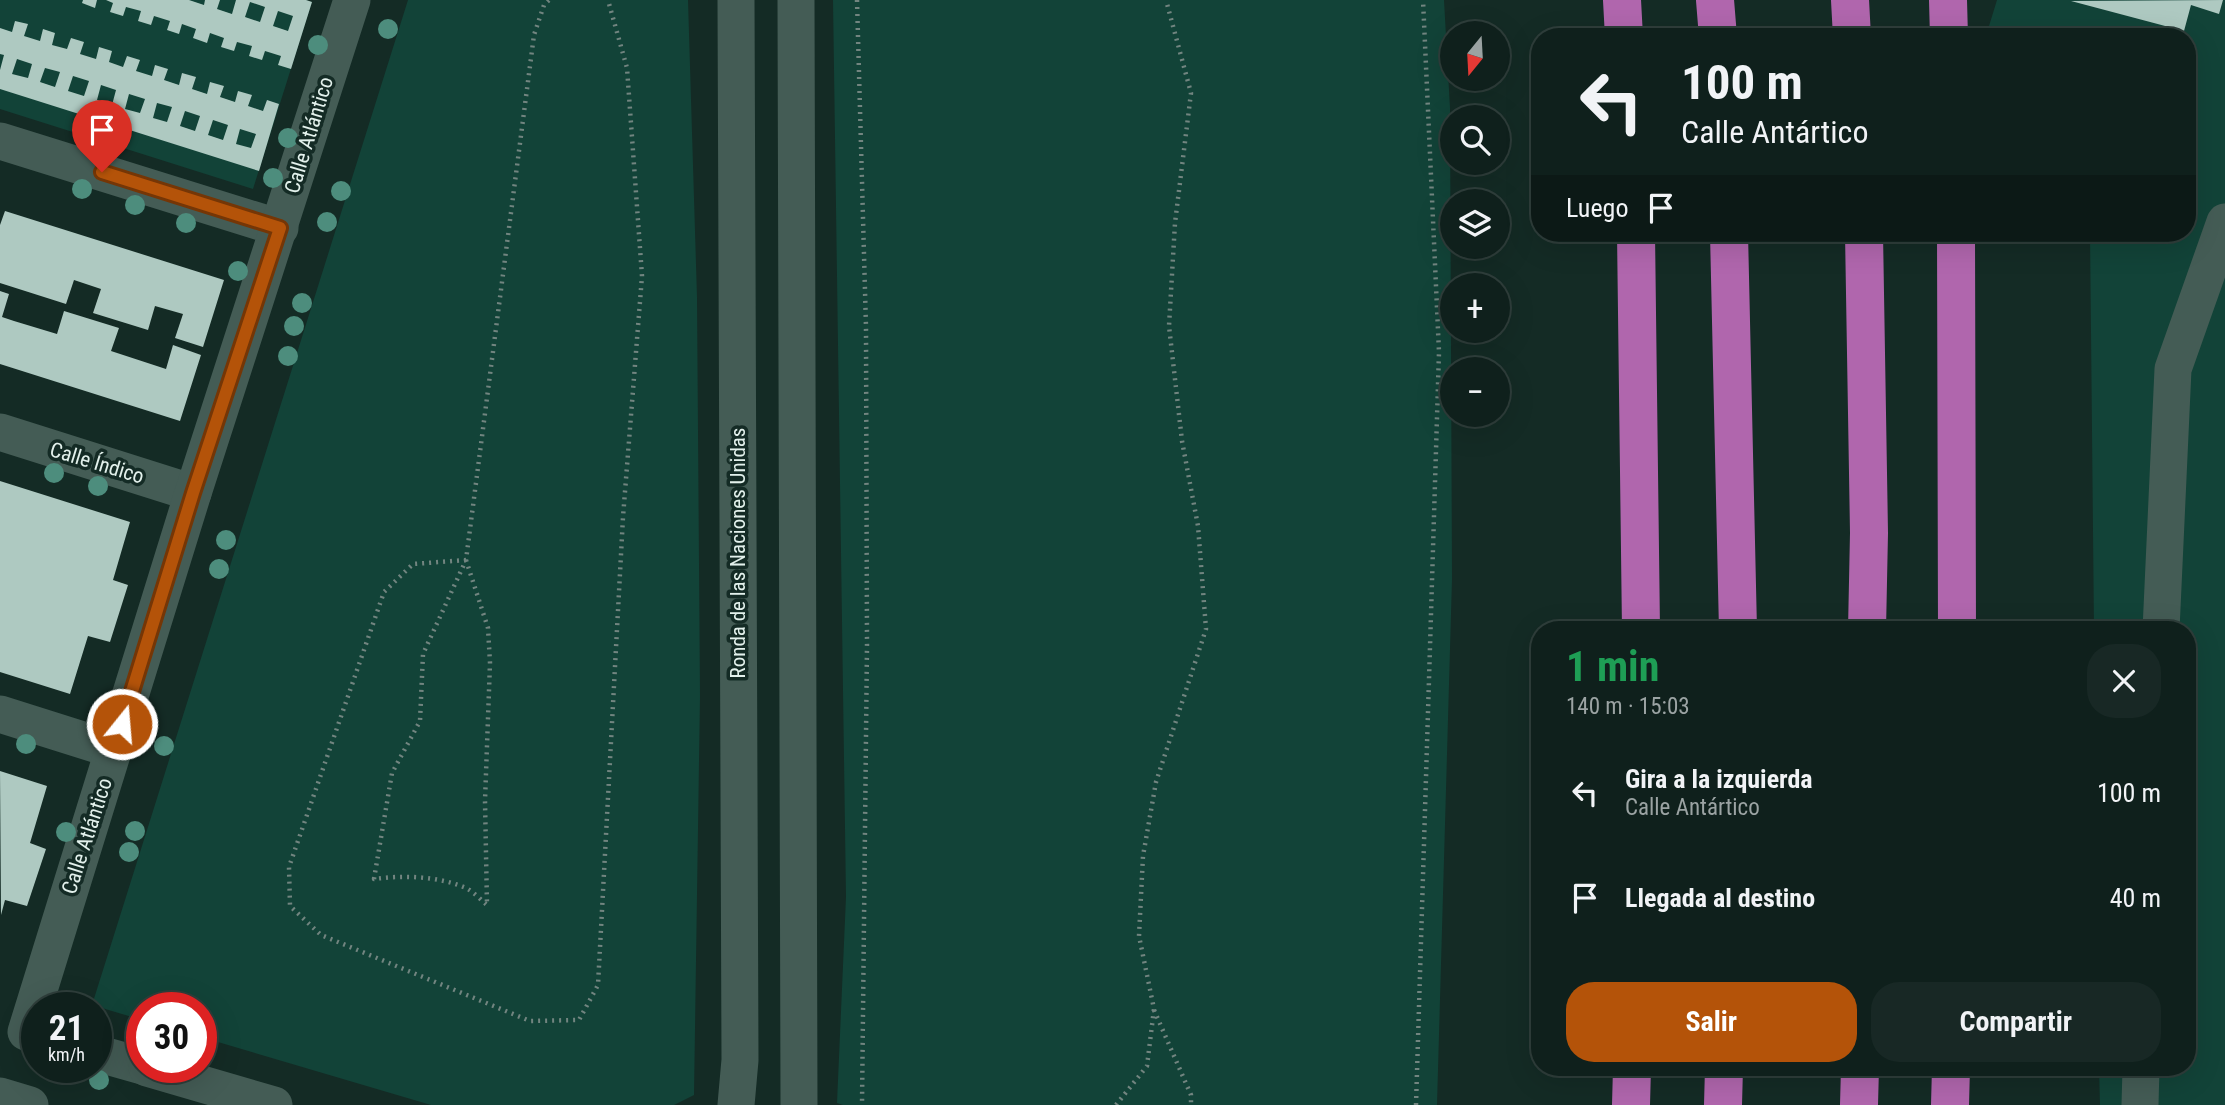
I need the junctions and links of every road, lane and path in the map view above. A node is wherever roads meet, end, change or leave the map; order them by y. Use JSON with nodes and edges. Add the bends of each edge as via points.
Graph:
{"nodes":[{"id":1,"x":352,"y":0,"type":"edge"},
{"id":2,"x":549,"y":0,"type":"edge"},
{"id":3,"x":608,"y":0,"type":"edge"},
{"id":4,"x":736,"y":0,"type":"edge"},
{"id":5,"x":796,"y":0,"type":"edge"},
{"id":6,"x":857,"y":0,"type":"edge"},
{"id":7,"x":1166,"y":0,"type":"edge"},
{"id":8,"x":1423,"y":0,"type":"edge"},
{"id":9,"x":1622,"y":0,"type":"edge"},
{"id":10,"x":1715,"y":0,"type":"edge"},
{"id":11,"x":1850,"y":0,"type":"edge"},
{"id":12,"x":1948,"y":0,"type":"edge"},
{"id":13,"x":1624,"y":28,"type":"edge"},
{"id":14,"x":1717,"y":28,"type":"edge"},
{"id":15,"x":1852,"y":28,"type":"edge"},
{"id":16,"x":1949,"y":28,"type":"edge"},
{"id":17,"x":0,"y":141,"type":"edge"},
{"id":18,"x":2225,"y":222,"type":"edge"},
{"id":19,"x":280,"y":228,"type":"junction"},
{"id":20,"x":1636,"y":242,"type":"edge"},
{"id":21,"x":1729,"y":242,"type":"edge"},
{"id":22,"x":1864,"y":242,"type":"edge"},
{"id":23,"x":1956,"y":242,"type":"edge"},
{"id":24,"x":0,"y":432,"type":"edge"},
{"id":25,"x":193,"y":493,"type":"junction"},
{"id":26,"x":466,"y":560,"type":"junction"},
{"id":27,"x":1641,"y":621,"type":"edge"},
{"id":28,"x":1738,"y":621,"type":"edge"},
{"id":29,"x":1867,"y":621,"type":"edge"},
{"id":30,"x":1957,"y":621,"type":"edge"},
{"id":31,"x":2161,"y":621,"type":"edge"},
{"id":32,"x":0,"y":714,"type":"edge"},
{"id":33,"x":114,"y":750,"type":"junction"},
{"id":34,"x":34,"y":992,"type":"edge"},
{"id":35,"x":1154,"y":1009,"type":"junction"},
{"id":36,"x":1632,"y":1076,"type":"edge"},
{"id":37,"x":1724,"y":1076,"type":"edge"},
{"id":38,"x":1860,"y":1076,"type":"edge"},
{"id":39,"x":1951,"y":1076,"type":"edge"},
{"id":40,"x":2141,"y":1076,"type":"edge"},
{"id":41,"x":198,"y":1083,"type":"edge"},
{"id":42,"x":0,"y":1096,"type":"edge"},
{"id":43,"x":30,"y":1105,"type":"edge"},
{"id":44,"x":274,"y":1105,"type":"edge"},
{"id":45,"x":736,"y":1105,"type":"edge"},
{"id":46,"x":799,"y":1105,"type":"edge"},
{"id":47,"x":862,"y":1105,"type":"edge"},
{"id":48,"x":1116,"y":1105,"type":"edge"},
{"id":49,"x":1191,"y":1105,"type":"edge"},
{"id":50,"x":1416,"y":1105,"type":"edge"},
{"id":51,"x":1631,"y":1105,"type":"edge"},
{"id":52,"x":1723,"y":1105,"type":"edge"},
{"id":53,"x":1859,"y":1105,"type":"edge"},
{"id":54,"x":1950,"y":1105,"type":"edge"},
{"id":55,"x":2140,"y":1105,"type":"edge"}],
"edges":[{"from":1,"to":19,"type":"street","name":"Calle Atlántico"},
{"from":2,"to":26,"type":"path","via":[[534,35]]},
{"from":3,"to":26,"type":"path","via":[[627,68],[642,276],[623,517],[598,985],[579,1020],[530,1021],[321,935],[290,906],[289,867],[384,592],[412,564]]},
{"from":4,"to":45,"type":"street","name":"Ronda de las Naciones Unidas","via":[[740,1031]]},
{"from":5,"to":46,"type":"street"},
{"from":6,"to":47,"type":"path","via":[[866,355]]},
{"from":7,"to":35,"type":"path","via":[[1191,93],[1175,223],[1170,326],[1182,441],[1198,526],[1206,629],[1156,782],[1143,856],[1139,936]]},
{"from":8,"to":50,"type":"path","via":[[1439,352]]},
{"from":9,"to":13,"type":"highway"},
{"from":10,"to":14,"type":"highway"},
{"from":11,"to":15,"type":"highway"},
{"from":12,"to":16,"type":"highway"},
{"from":17,"to":19,"type":"street"},
{"from":18,"to":31,"type":"street","via":[[2174,369]]},
{"from":19,"to":25,"type":"street","name":"Calle Atlántico"},
{"from":20,"to":27,"type":"highway"},
{"from":21,"to":28,"type":"highway"},
{"from":22,"to":29,"type":"highway"},
{"from":23,"to":30,"type":"highway"},
{"from":24,"to":25,"type":"street","name":"Calle Índico"},
{"from":25,"to":33,"type":"street","name":"Calle Atlántico"},
{"from":26,"to":26,"type":"path","via":[[488,628],[487,905],[467,889],[440,881],[399,875],[374,879],[392,774],[420,721],[423,654]]},
{"from":32,"to":33,"type":"street"},
{"from":33,"to":34,"type":"street","name":"Calle Atlántico"},
{"from":35,"to":48,"type":"path","via":[[1147,1066]]},
{"from":35,"to":49,"type":"path"},
{"from":36,"to":51,"type":"highway"},
{"from":37,"to":52,"type":"highway"},
{"from":38,"to":53,"type":"highway"},
{"from":39,"to":54,"type":"highway"},
{"from":40,"to":55,"type":"street"},
{"from":41,"to":44,"type":"street"},
{"from":42,"to":43,"type":"street"}]}
